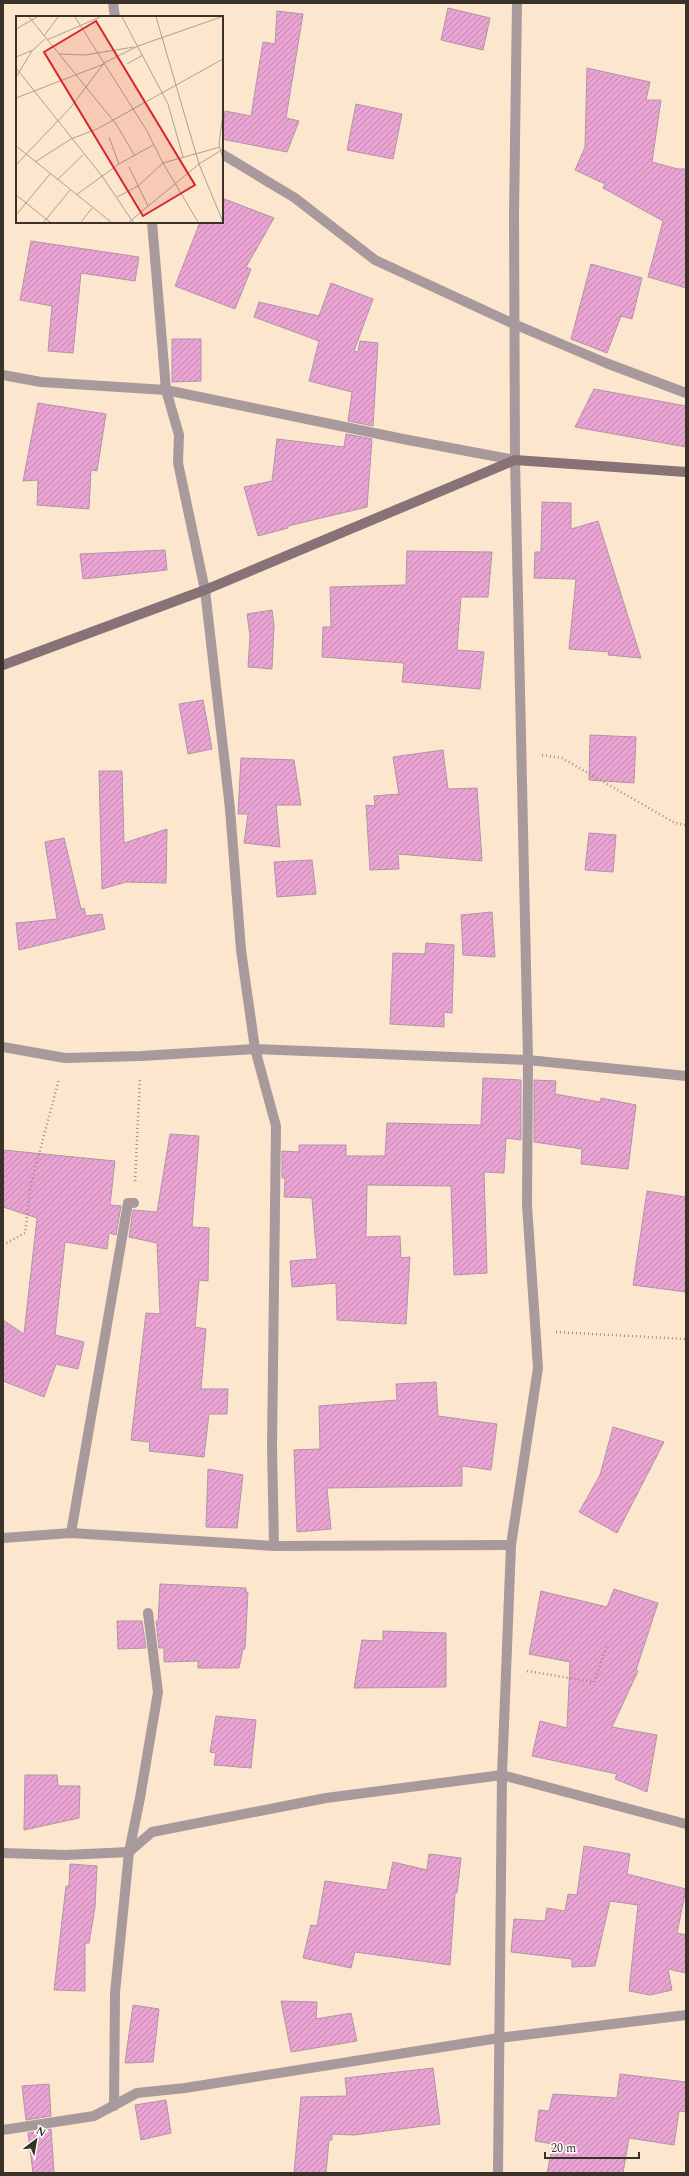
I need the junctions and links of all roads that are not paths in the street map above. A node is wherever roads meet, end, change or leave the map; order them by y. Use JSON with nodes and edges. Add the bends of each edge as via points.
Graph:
{"nodes":[{"id":1,"x":113,"y":3,"type":"edge"},
{"id":2,"x":517,"y":3,"type":"edge"},
{"id":3,"x":115,"y":16,"type":"edge"},
{"id":4,"x":223,"y":155,"type":"edge"},
{"id":5,"x":152,"y":223,"type":"edge"},
{"id":6,"x":514,"y":324,"type":"junction"},
{"id":7,"x":3,"y":375,"type":"edge"},
{"id":8,"x":166,"y":390,"type":"junction"},
{"id":9,"x":686,"y":393,"type":"edge"},
{"id":10,"x":515,"y":460,"type":"junction"},
{"id":11,"x":686,"y":472,"type":"edge"},
{"id":12,"x":205,"y":590,"type":"junction"},
{"id":13,"x":3,"y":666,"type":"edge"},
{"id":14,"x":3,"y":1047,"type":"edge"},
{"id":15,"x":255,"y":1049,"type":"junction"},
{"id":16,"x":528,"y":1060,"type":"junction"},
{"id":17,"x":686,"y":1076,"type":"edge"},
{"id":18,"x":134,"y":1203,"type":"road end"},
{"id":19,"x":71,"y":1533,"type":"junction"},
{"id":20,"x":3,"y":1538,"type":"edge"},
{"id":21,"x":511,"y":1545,"type":"junction"},
{"id":22,"x":274,"y":1546,"type":"junction"},
{"id":23,"x":148,"y":1613,"type":"dead end"},
{"id":24,"x":502,"y":1775,"type":"junction"},
{"id":25,"x":686,"y":1824,"type":"edge"},
{"id":26,"x":129,"y":1852,"type":"junction"},
{"id":27,"x":3,"y":1853,"type":"edge"},
{"id":28,"x":686,"y":2014,"type":"edge"},
{"id":29,"x":500,"y":2038,"type":"junction"},
{"id":30,"x":114,"y":2106,"type":"junction"},
{"id":31,"x":3,"y":2130,"type":"edge"},
{"id":32,"x":498,"y":2173,"type":"edge"}],
"edges":[{"from":1,"to":3,"type":"street"},
{"from":2,"to":6,"type":"street"},
{"from":4,"to":6,"type":"street","via":[[295,198],[375,260]]},
{"from":5,"to":8,"type":"street"},
{"from":6,"to":9,"type":"street"},
{"from":6,"to":10,"type":"street"},
{"from":7,"to":8,"type":"street","via":[[41,382]]},
{"from":8,"to":10,"type":"street"},
{"from":8,"to":12,"type":"street","via":[[179,435],[178,463]]},
{"from":10,"to":11,"type":"street"},
{"from":10,"to":12,"type":"street"},
{"from":10,"to":16,"type":"street"},
{"from":12,"to":13,"type":"street"},
{"from":12,"to":15,"type":"street","via":[[230,809],[241,950]]},
{"from":14,"to":15,"type":"street","via":[[65,1058]]},
{"from":15,"to":16,"type":"street"},
{"from":15,"to":22,"type":"street","via":[[276,1126],[272,1440]]},
{"from":16,"to":17,"type":"street"},
{"from":16,"to":21,"type":"street","via":[[527,1205],[538,1368]]},
{"from":18,"to":19,"type":"street","via":[[128,1202]]},
{"from":19,"to":20,"type":"street"},
{"from":19,"to":22,"type":"street"},
{"from":21,"to":22,"type":"street"},
{"from":21,"to":24,"type":"street"},
{"from":23,"to":26,"type":"street","via":[[158,1692]]},
{"from":24,"to":25,"type":"street"},
{"from":24,"to":26,"type":"street","via":[[326,1798],[152,1832]]},
{"from":24,"to":29,"type":"street"},
{"from":26,"to":27,"type":"street","via":[[65,1855]]},
{"from":26,"to":30,"type":"street","via":[[115,1993]]},
{"from":28,"to":29,"type":"street"},
{"from":29,"to":30,"type":"street","via":[[185,2088],[137,2093]]},
{"from":29,"to":32,"type":"street"},
{"from":30,"to":31,"type":"street","via":[[94,2116]]}]}
